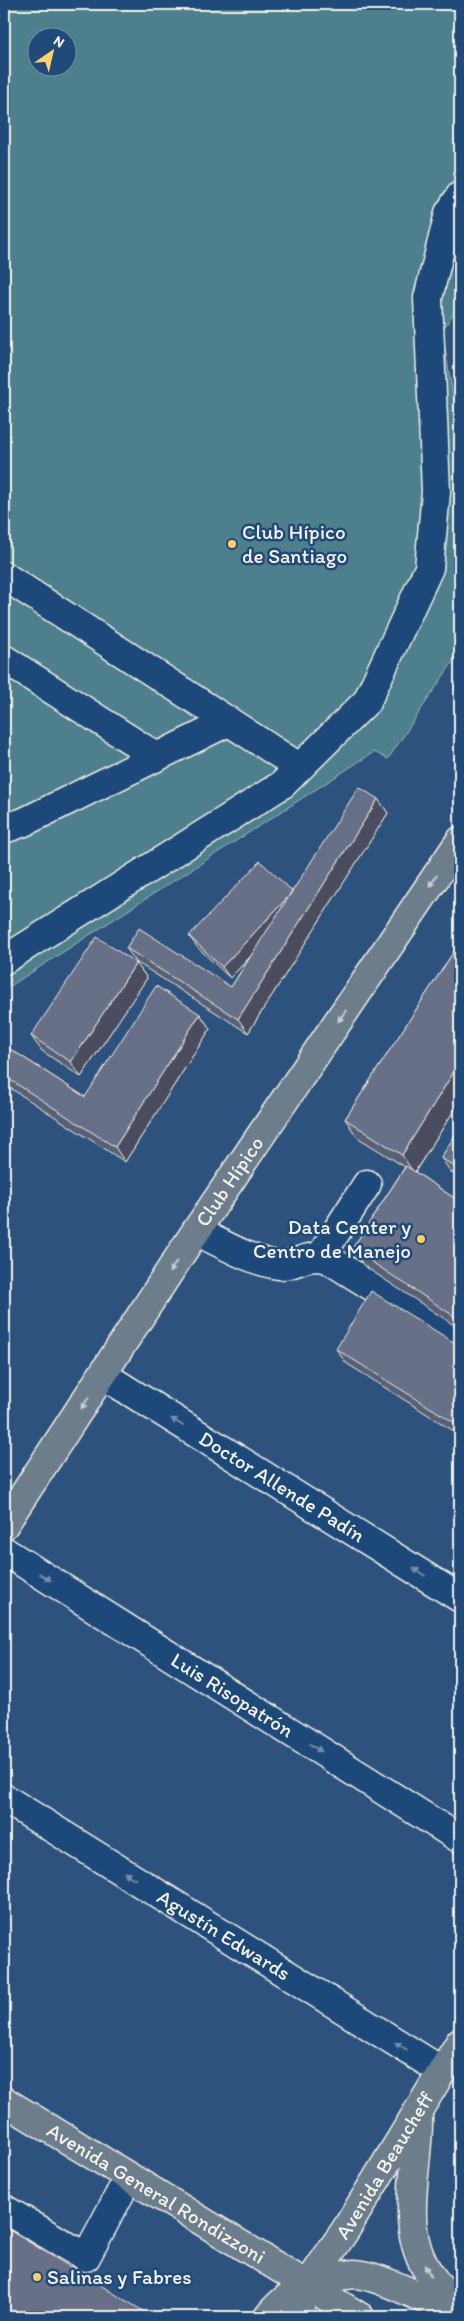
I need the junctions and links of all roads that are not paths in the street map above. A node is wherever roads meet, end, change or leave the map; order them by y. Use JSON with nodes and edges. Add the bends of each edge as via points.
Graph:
{"nodes":[{"id":1,"x":460,"y":196,"type":"edge"},
{"id":2,"x":4,"y":576,"type":"edge"},
{"id":3,"x":4,"y":659,"type":"edge"},
{"id":4,"x":228,"y":722,"type":"junction"},
{"id":5,"x":157,"y":756,"type":"junction"},
{"id":6,"x":299,"y":767,"type":"junction"},
{"id":7,"x":4,"y":829,"type":"edge"},
{"id":8,"x":460,"y":840,"type":"edge"},
{"id":9,"x":4,"y":960,"type":"edge"},
{"id":10,"x":367,"y":1184,"type":"dead end"},
{"id":11,"x":196,"y":1231,"type":"junction"},
{"id":12,"x":320,"y":1257,"type":"junction"},
{"id":13,"x":460,"y":1341,"type":"edge"},
{"id":14,"x":103,"y":1375,"type":"junction"},
{"id":15,"x":4,"y":1525,"type":"edge"},
{"id":16,"x":4,"y":1551,"type":"edge"},
{"id":17,"x":460,"y":1598,"type":"edge"},
{"id":18,"x":4,"y":1798,"type":"edge"},
{"id":19,"x":460,"y":1839,"type":"edge"},
{"id":20,"x":460,"y":2042,"type":"edge"},
{"id":21,"x":442,"y":2071,"type":"junction"},
{"id":22,"x":4,"y":2101,"type":"edge"},
{"id":23,"x":418,"y":2112,"type":"junction"},
{"id":24,"x":129,"y":2177,"type":"junction"},
{"id":25,"x":4,"y":2209,"type":"edge"},
{"id":26,"x":307,"y":2286,"type":"junction"},
{"id":27,"x":460,"y":2307,"type":"edge"},
{"id":28,"x":460,"y":2316,"type":"edge"},
{"id":29,"x":268,"y":2317,"type":"edge"},
{"id":30,"x":296,"y":2317,"type":"edge"},
{"id":31,"x":360,"y":2317,"type":"edge"}],
"edges":[{"from":1,"to":6,"type":"street","via":[[449,213],[428,298],[436,492],[429,568],[367,701]]},
{"from":2,"to":4,"type":"street"},
{"from":3,"to":5,"type":"street"},
{"from":4,"to":5,"type":"street"},
{"from":4,"to":6,"type":"street"},
{"from":5,"to":7,"type":"street"},
{"from":6,"to":9,"type":"street","via":[[283,784]]},
{"from":8,"to":11,"type":"main road","name":"Club Hípico","one_way":true},
{"from":10,"to":12,"type":"street"},
{"from":11,"to":12,"type":"street","via":[[258,1260],[280,1266],[304,1258]]},
{"from":11,"to":14,"type":"main road","name":"Club Hípico","one_way":true},
{"from":12,"to":13,"type":"street"},
{"from":14,"to":15,"type":"main road","name":"Club Hípico","one_way":true},
{"from":17,"to":14,"type":"street","name":"Doctor Allende Padín","one_way":true},
{"from":16,"to":19,"type":"street","name":"Luis Risopatrón","one_way":true},
{"from":21,"to":18,"type":"street","name":"Agustín Edwards","one_way":true},
{"from":20,"to":21,"type":"main road","name":"Avenida Beaucheff"},
{"from":21,"to":23,"type":"main road","name":"Avenida Beaucheff"},
{"from":22,"to":24,"type":"main road","name":"Avenida General Rondizzoni"},
{"from":23,"to":26,"type":"main road","name":"Avenida Beaucheff"},
{"from":27,"to":23,"type":"main road","one_way":true,"via":[[430,2276],[415,2240],[412,2195]]},
{"from":24,"to":25,"type":"street","via":[[86,2257]]},
{"from":24,"to":26,"type":"main road","name":"Avenida General Rondizzoni"},
{"from":26,"to":28,"type":"main road","via":[[334,2276],[355,2274]]},
{"from":26,"to":29,"type":"main road","name":"Avenida Beaucheff","via":[[286,2298]]},
{"from":26,"to":30,"type":"main road","name":"Avenida Beaucheff"},
{"from":26,"to":31,"type":"main road","name":"Avenida General Rondizzoni"}]}
